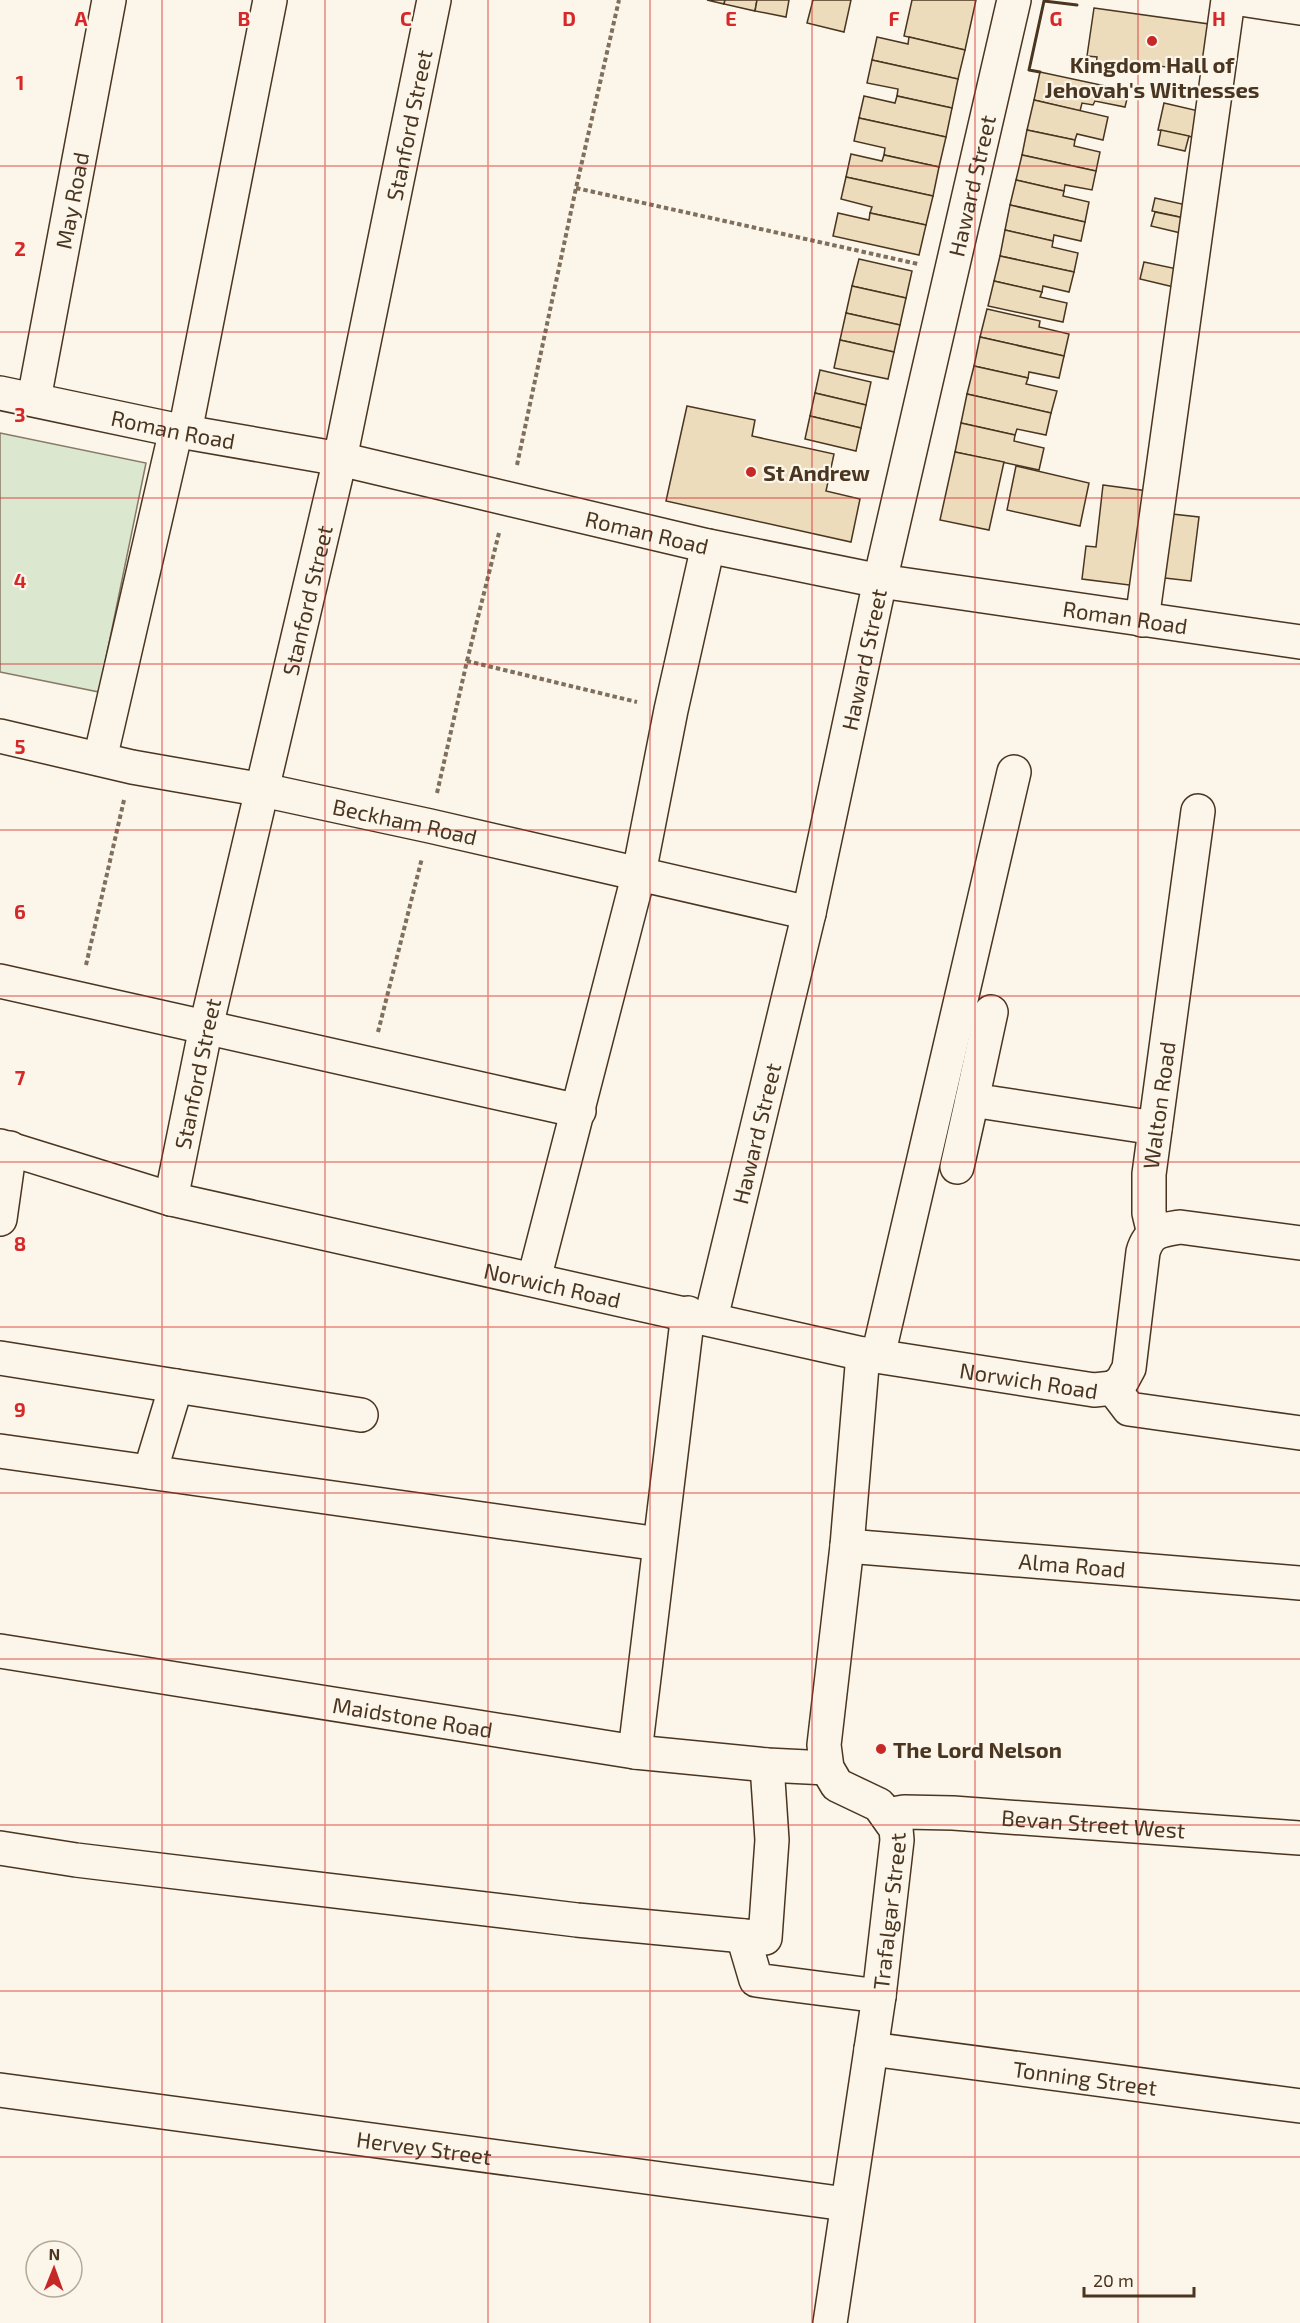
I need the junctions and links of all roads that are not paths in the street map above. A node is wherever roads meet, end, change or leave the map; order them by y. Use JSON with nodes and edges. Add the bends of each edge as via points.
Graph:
{"nodes":[{"id":1,"x":109,"y":0,"type":"edge"},
{"id":2,"x":270,"y":0,"type":"edge"},
{"id":3,"x":434,"y":0,"type":"edge"},
{"id":4,"x":1014,"y":0,"type":"edge"},
{"id":5,"x":1228,"y":0,"type":"edge"},
{"id":6,"x":1247,"y":0,"type":"edge"},
{"id":7,"x":1300,"y":8,"type":"edge"},
{"id":8,"x":0,"y":393,"type":"edge"},
{"id":9,"x":34,"y":399,"type":"junction"},
{"id":10,"x":181,"y":431,"type":"junction"},
{"id":11,"x":340,"y":459,"type":"junction"},
{"id":12,"x":708,"y":546,"type":"junction"},
{"id":13,"x":880,"y":581,"type":"junction"},
{"id":14,"x":1142,"y":620,"type":"junction"},
{"id":15,"x":1300,"y":642,"type":"edge"},
{"id":16,"x":2,"y":745,"type":"edge"},
{"id":17,"x":100,"y":759,"type":"junction"},
{"id":18,"x":1014,"y":772,"type":"dead end"},
{"id":19,"x":263,"y":790,"type":"junction"},
{"id":20,"x":1198,"y":811,"type":"dead end"},
{"id":21,"x":639,"y":873,"type":"junction"},
{"id":22,"x":809,"y":913,"type":"junction"},
{"id":23,"x":0,"y":981,"type":"edge"},
{"id":24,"x":991,"y":1012,"type":"dead end"},
{"id":25,"x":206,"y":1027,"type":"junction"},
{"id":26,"x":972,"y":1100,"type":"junction"},
{"id":27,"x":579,"y":1111,"type":"junction"},
{"id":28,"x":1155,"y":1128,"type":"junction"},
{"id":29,"x":5,"y":1147,"type":"edge"},
{"id":30,"x":957,"y":1167,"type":"dead end"},
{"id":31,"x":171,"y":1199,"type":"junction"},
{"id":32,"x":0,"y":1218,"type":"edge"},
{"id":33,"x":1154,"y":1234,"type":"junction"},
{"id":34,"x":1300,"y":1243,"type":"edge"},
{"id":35,"x":534,"y":1279,"type":"junction"},
{"id":36,"x":700,"y":1316,"type":"junction"},
{"id":37,"x":871,"y":1355,"type":"junction"},
{"id":38,"x":0,"y":1358,"type":"edge"},
{"id":39,"x":176,"y":1386,"type":"junction"},
{"id":40,"x":1113,"y":1388,"type":"junction"},
{"id":41,"x":361,"y":1415,"type":"dead end"},
{"id":42,"x":1300,"y":1433,"type":"edge"},
{"id":43,"x":0,"y":1451,"type":"edge"},
{"id":44,"x":150,"y":1472,"type":"junction"},
{"id":45,"x":659,"y":1544,"type":"junction"},
{"id":46,"x":847,"y":1546,"type":"junction"},
{"id":47,"x":1300,"y":1583,"type":"edge"},
{"id":48,"x":0,"y":1651,"type":"edge"},
{"id":49,"x":635,"y":1752,"type":"junction"},
{"id":50,"x":767,"y":1765,"type":"junction"},
{"id":51,"x":827,"y":1768,"type":"junction"},
{"id":52,"x":887,"y":1815,"type":"junction"},
{"id":53,"x":1300,"y":1838,"type":"edge"},
{"id":54,"x":0,"y":1848,"type":"edge"},
{"id":55,"x":743,"y":1936,"type":"junction"},
{"id":56,"x":879,"y":1996,"type":"junction"},
{"id":57,"x":871,"y":2049,"type":"junction"},
{"id":58,"x":0,"y":2090,"type":"edge"},
{"id":59,"x":1300,"y":2106,"type":"edge"},
{"id":60,"x":846,"y":2204,"type":"junction"},
{"id":61,"x":830,"y":2323,"type":"edge"}],
"edges":[{"from":1,"to":9,"type":"street","name":"May Road"},
{"from":2,"to":10,"type":"street"},
{"from":3,"to":11,"type":"street","name":"Stanford Street"},
{"from":4,"to":13,"type":"street","name":"Haward Street"},
{"from":5,"to":14,"type":"street"},
{"from":6,"to":7,"type":"street"},
{"from":8,"to":9,"type":"street","name":"Roman Road"},
{"from":9,"to":10,"type":"street","name":"Roman Road"},
{"from":10,"to":11,"type":"street","name":"Roman Road"},
{"from":10,"to":17,"type":"street"},
{"from":11,"to":12,"type":"street","name":"Roman Road"},
{"from":11,"to":19,"type":"street","name":"Stanford Street"},
{"from":12,"to":13,"type":"street","name":"Roman Road"},
{"from":12,"to":21,"type":"street"},
{"from":13,"to":14,"type":"street","name":"Roman Road"},
{"from":13,"to":22,"type":"street","name":"Haward Street"},
{"from":14,"to":15,"type":"street","name":"Roman Road"},
{"from":16,"to":17,"type":"street","name":"Beckham Road"},
{"from":17,"to":19,"type":"street","name":"Beckham Road"},
{"from":18,"to":37,"type":"street"},
{"from":19,"to":21,"type":"street","name":"Beckham Road"},
{"from":19,"to":25,"type":"street","name":"Stanford Street"},
{"from":20,"to":28,"type":"street","name":"Walton Road"},
{"from":21,"to":22,"type":"street","name":"Beckham Road"},
{"from":21,"to":27,"type":"street"},
{"from":22,"to":36,"type":"street","name":"Haward Street"},
{"from":23,"to":25,"type":"street"},
{"from":24,"to":26,"type":"street"},
{"from":25,"to":27,"type":"street"},
{"from":25,"to":31,"type":"street","name":"Stanford Street"},
{"from":26,"to":28,"type":"street"},
{"from":26,"to":30,"type":"street"},
{"from":27,"to":35,"type":"street"},
{"from":28,"to":33,"type":"street","name":"Walton Road","via":[[1149,1174],[1149,1213]]},
{"from":29,"to":31,"type":"street","name":"Norwich Road"},
{"from":29,"to":32,"type":"street"},
{"from":31,"to":35,"type":"street","name":"Norwich Road"},
{"from":33,"to":34,"type":"street","via":[[1180,1227]]},
{"from":33,"to":40,"type":"street","via":[[1143,1251],[1129,1368]]},
{"from":35,"to":36,"type":"street","name":"Norwich Road"},
{"from":36,"to":37,"type":"street","name":"Norwich Road"},
{"from":36,"to":45,"type":"street","name":"Haward Street"},
{"from":37,"to":40,"type":"street","name":"Norwich Road","via":[[1094,1390]]},
{"from":37,"to":46,"type":"street"},
{"from":38,"to":39,"type":"street"},
{"from":39,"to":41,"type":"street"},
{"from":39,"to":44,"type":"street"},
{"from":40,"to":42,"type":"street","via":[[1128,1409]]},
{"from":43,"to":44,"type":"street"},
{"from":44,"to":45,"type":"street"},
{"from":45,"to":49,"type":"street","name":"Haward Street"},
{"from":46,"to":47,"type":"street","name":"Alma Road"},
{"from":46,"to":51,"type":"street","via":[[824,1745]]},
{"from":48,"to":49,"type":"street","name":"Maidstone Road"},
{"from":49,"to":50,"type":"street","name":"Maidstone Road"},
{"from":50,"to":51,"type":"street","name":"Maidstone Road"},
{"from":50,"to":55,"type":"street","via":[[772,1840],[765,1938]]},
{"from":51,"to":52,"type":"street","name":"Trafalgar Street","via":[[837,1785],[879,1805]]},
{"from":52,"to":53,"type":"street","name":"Bevan Street West","via":[[953,1813]]},
{"from":52,"to":56,"type":"street","name":"Trafalgar Street","via":[[896,1829],[897,1840]]},
{"from":54,"to":55,"type":"street","via":[[577,1920]]},
{"from":55,"to":56,"type":"street","via":[[756,1980]]},
{"from":56,"to":57,"type":"street","name":"Trafalgar Street"},
{"from":57,"to":59,"type":"street","name":"Tonning Street"},
{"from":57,"to":60,"type":"street","name":"Trafalgar Street"},
{"from":58,"to":60,"type":"street","name":"Hervey Street"},
{"from":60,"to":61,"type":"street","name":"Trafalgar Street"}]}
